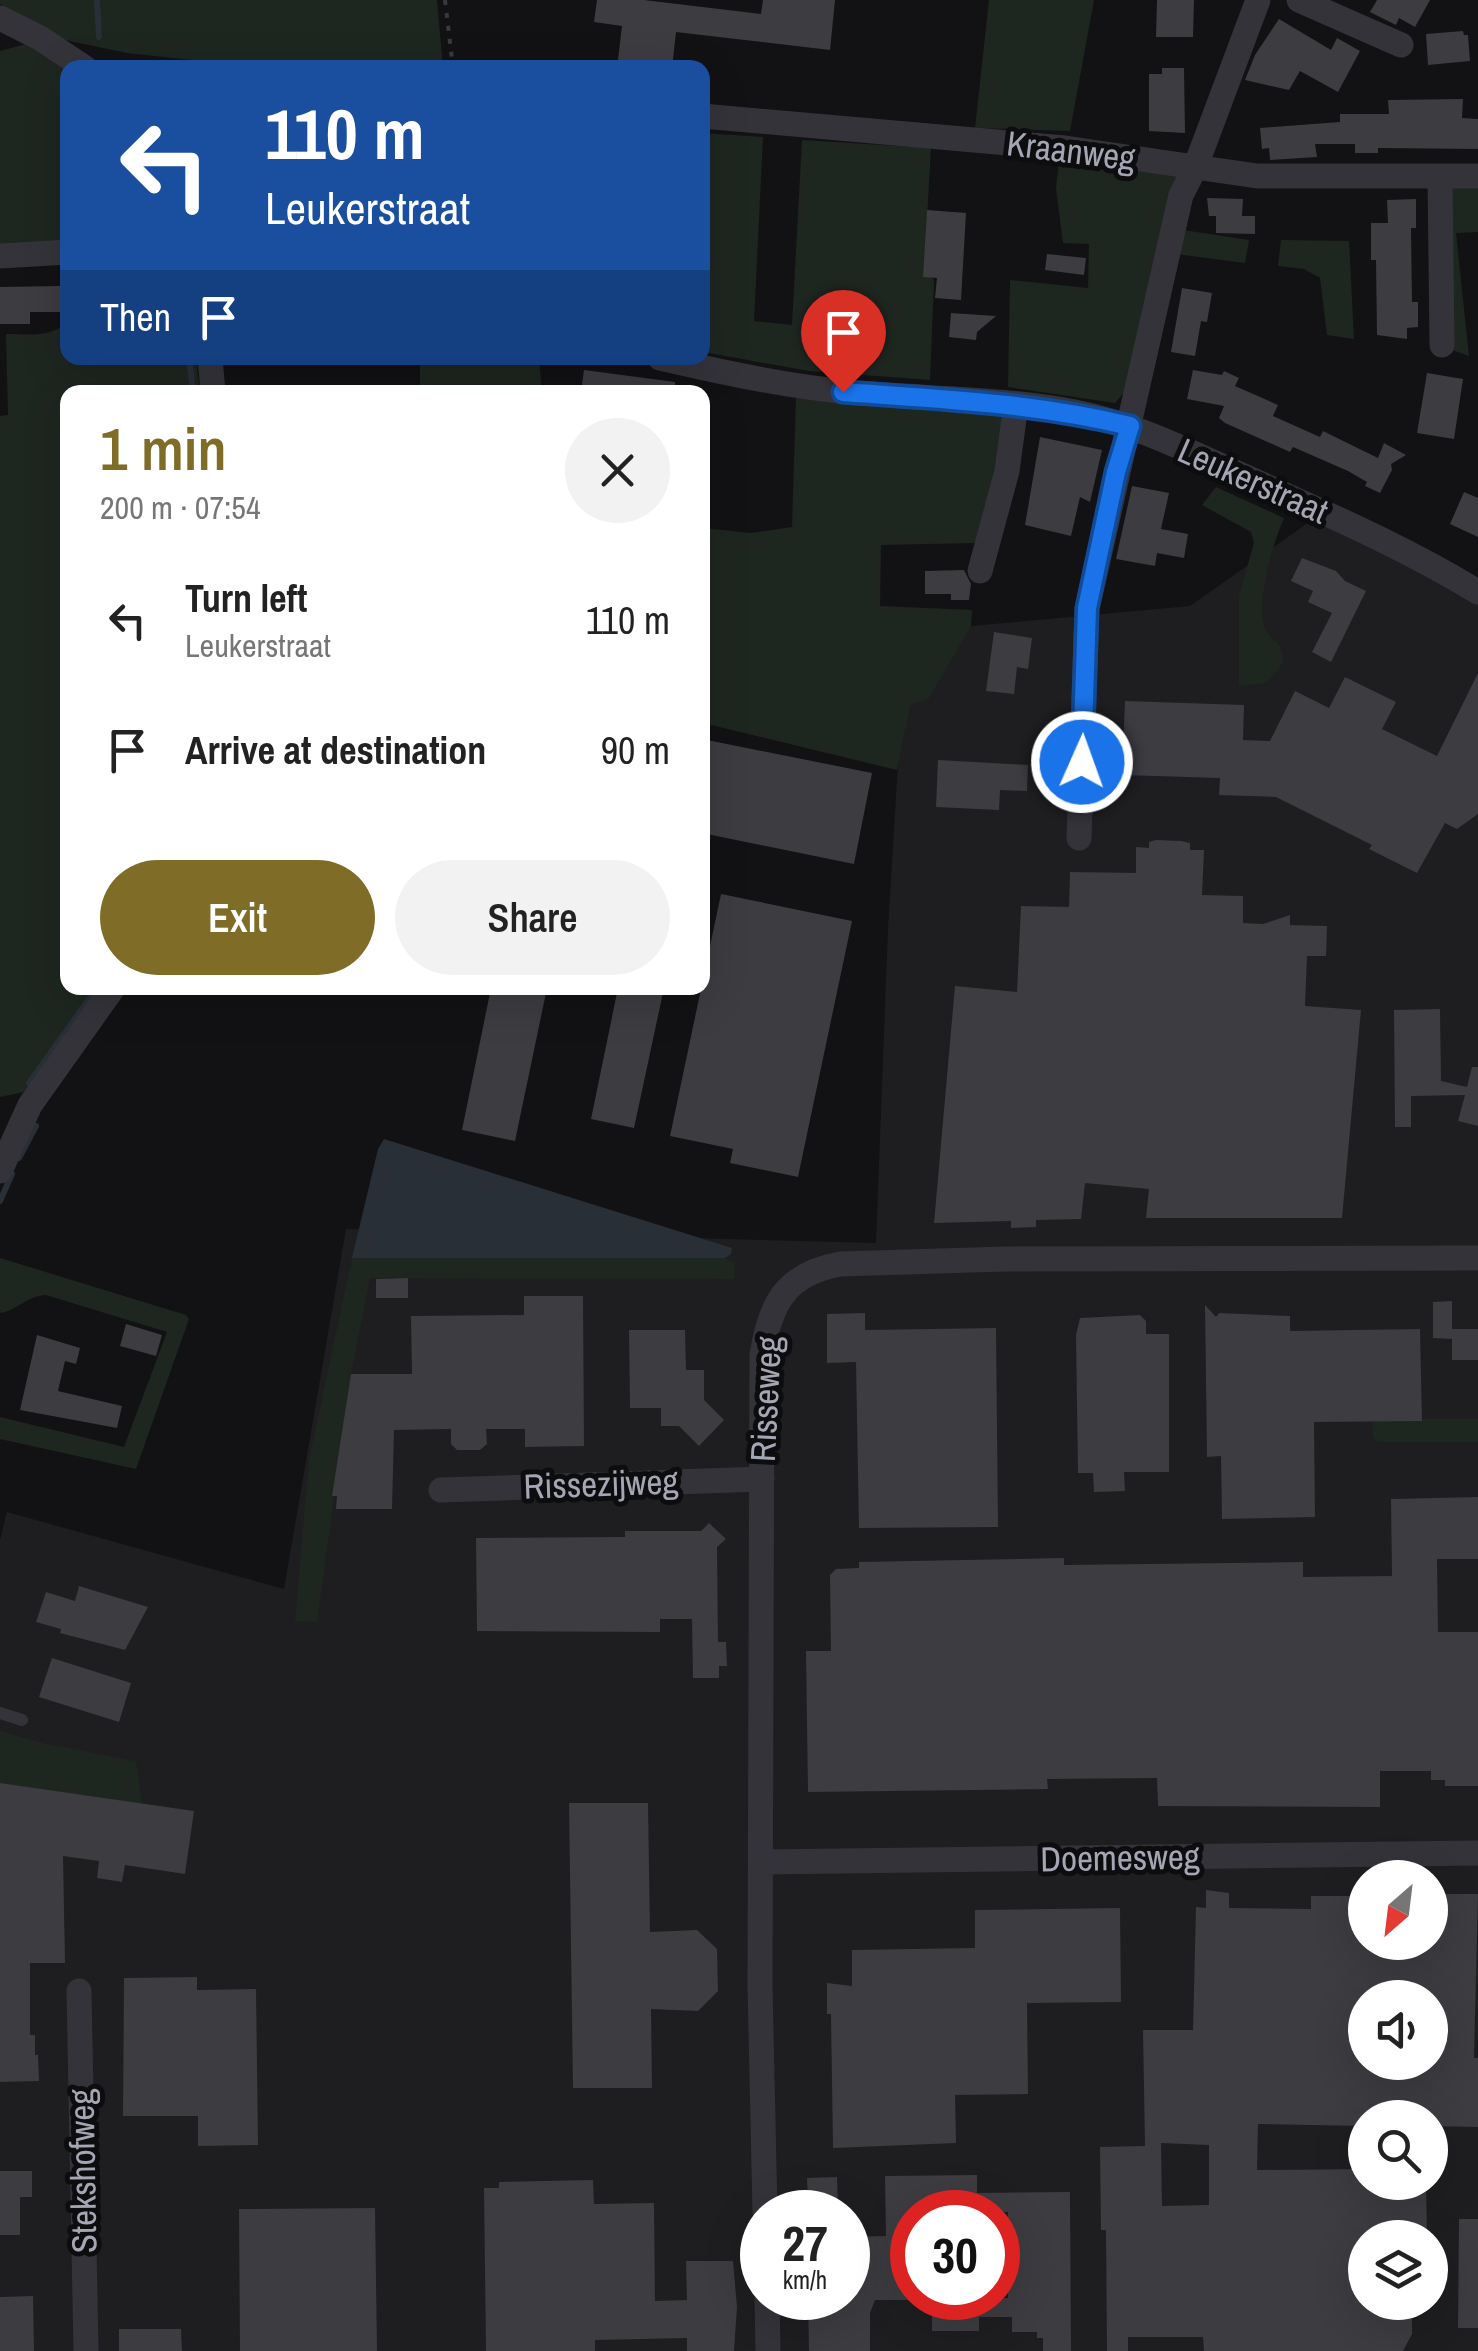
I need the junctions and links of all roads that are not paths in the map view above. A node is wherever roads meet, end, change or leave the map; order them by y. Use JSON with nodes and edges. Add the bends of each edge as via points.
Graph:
{"nodes":[{"id":1,"x":1258,"y":0,"type":"edge"},
{"id":2,"x":1300,"y":0,"type":"edge"},
{"id":3,"x":0,"y":18,"type":"edge"},
{"id":4,"x":1401,"y":45,"type":"dead end"},
{"id":5,"x":73,"y":60,"type":"edge"},
{"id":6,"x":710,"y":117,"type":"edge"},
{"id":7,"x":1195,"y":168,"type":"junction"},
{"id":8,"x":1478,"y":176,"type":"edge"},
{"id":9,"x":1440,"y":177,"type":"junction"},
{"id":10,"x":60,"y":252,"type":"edge"},
{"id":11,"x":0,"y":256,"type":"edge"},
{"id":12,"x":1442,"y":344,"type":"dead end"},
{"id":13,"x":690,"y":365,"type":"edge"},
{"id":14,"x":1016,"y":404,"type":"junction"},
{"id":15,"x":1130,"y":426,"type":"junction"},
{"id":16,"x":980,"y":571,"type":"dead end"},
{"id":17,"x":1478,"y":592,"type":"edge"},
{"id":18,"x":1079,"y":838,"type":"dead end"},
{"id":19,"x":109,"y":995,"type":"edge"},
{"id":20,"x":0,"y":1172,"type":"edge"},
{"id":21,"x":1478,"y":1258,"type":"edge"},
{"id":22,"x":762,"y":1478,"type":"junction"},
{"id":23,"x":440,"y":1490,"type":"dead end"},
{"id":24,"x":0,"y":1713,"type":"edge"},
{"id":25,"x":22,"y":1720,"type":"dead end"},
{"id":26,"x":1478,"y":1853,"type":"edge"},
{"id":27,"x":762,"y":1862,"type":"junction"},
{"id":28,"x":79,"y":1991,"type":"dead end"},
{"id":29,"x":765,"y":2190,"type":"edge"},
{"id":30,"x":767,"y":2320,"type":"edge"},
{"id":31,"x":86,"y":2351,"type":"edge"},
{"id":32,"x":768,"y":2351,"type":"edge"}],
"edges":[{"from":1,"to":7,"type":"street"},
{"from":2,"to":4,"type":"street"},
{"from":3,"to":5,"type":"street"},
{"from":6,"to":7,"type":"street","name":"Kraanweg","via":[[1065,148]]},
{"from":7,"to":9,"type":"street","name":"Kraanweg","via":[[1257,176]]},
{"from":7,"to":15,"type":"street","via":[[1181,195]]},
{"from":8,"to":9,"type":"street","name":"Kraanweg"},
{"from":9,"to":12,"type":"street"},
{"from":10,"to":11,"type":"street"},
{"from":13,"to":14,"type":"street","name":"Leukerstraat","via":[[843,392]]},
{"from":14,"to":15,"type":"street","name":"Leukerstraat"},
{"from":14,"to":16,"type":"street","via":[[1007,470]]},
{"from":15,"to":17,"type":"street","name":"Leukerstraat","via":[[1339,519]]},
{"from":15,"to":18,"type":"street","via":[[1087,608]]},
{"from":19,"to":20,"type":"street","via":[[30,1105]]},
{"from":21,"to":22,"type":"street","name":"Risseweg","via":[[1005,1259],[813,1269],[785,1289],[768,1322]]},
{"from":22,"to":23,"type":"street","name":"Rissezijweg"},
{"from":22,"to":27,"type":"street","name":"Risseweg"},
{"from":24,"to":25,"type":"lane"},
{"from":26,"to":27,"type":"street","name":"Doemesweg"},
{"from":27,"to":29,"type":"street","name":"Risseweg"},
{"from":28,"to":31,"type":"street","name":"Stekshofweg"},
{"from":30,"to":32,"type":"street"}]}
